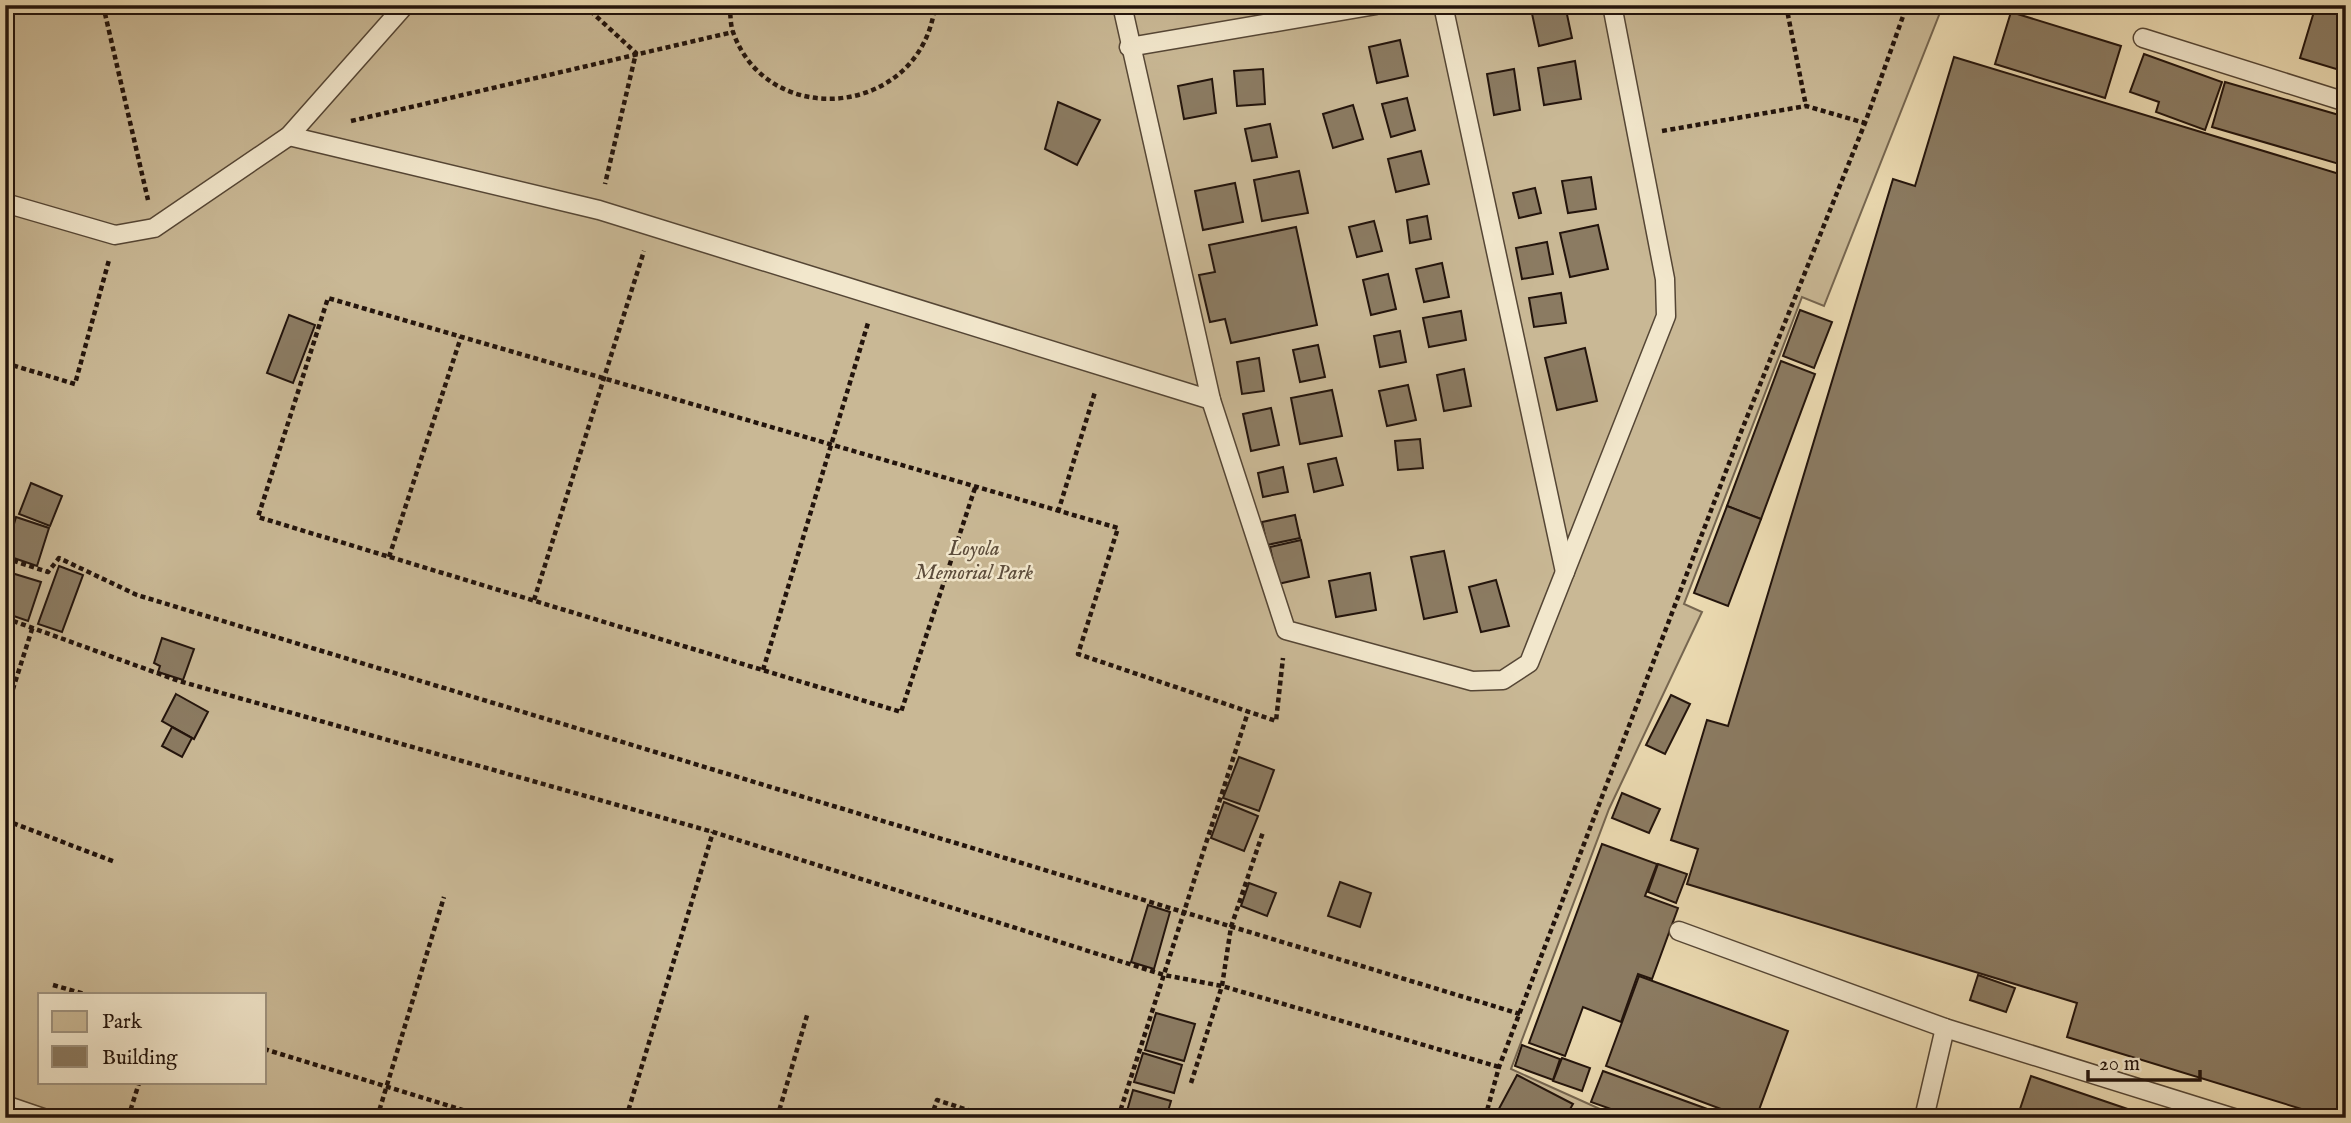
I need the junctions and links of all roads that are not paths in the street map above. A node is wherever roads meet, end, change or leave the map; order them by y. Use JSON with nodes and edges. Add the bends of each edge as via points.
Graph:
{"nodes":[{"id":1,"x":405,"y":5,"type":"edge"},
{"id":2,"x":1122,"y":5,"type":"edge"},
{"id":3,"x":1376,"y":5,"type":"edge"},
{"id":4,"x":1443,"y":5,"type":"edge"},
{"id":5,"x":1612,"y":5,"type":"edge"},
{"id":6,"x":2143,"y":38,"type":"dead end"},
{"id":7,"x":1129,"y":47,"type":"junction"},
{"id":8,"x":2346,"y":102,"type":"edge"},
{"id":9,"x":289,"y":136,"type":"junction"},
{"id":10,"x":5,"y":203,"type":"edge"},
{"id":11,"x":1211,"y":400,"type":"junction"},
{"id":12,"x":1565,"y":572,"type":"junction"},
{"id":13,"x":1679,"y":931,"type":"dead end"},
{"id":14,"x":1944,"y":1028,"type":"junction"},
{"id":15,"x":5,"y":1105,"type":"edge"},
{"id":16,"x":43,"y":1118,"type":"edge"},
{"id":17,"x":1924,"y":1118,"type":"edge"},
{"id":18,"x":2234,"y":1118,"type":"edge"}],
"edges":[{"from":1,"to":9,"type":"lane"},
{"from":2,"to":7,"type":"lane"},
{"from":3,"to":7,"type":"lane"},
{"from":4,"to":12,"type":"lane"},
{"from":5,"to":12,"type":"lane","via":[[1665,279],[1665,316]]},
{"from":6,"to":8,"type":"lane"},
{"from":7,"to":11,"type":"lane"},
{"from":9,"to":10,"type":"lane","via":[[154,228],[115,235]]},
{"from":9,"to":11,"type":"lane","via":[[599,210]]},
{"from":11,"to":12,"type":"lane","via":[[1286,630],[1472,681],[1503,680],[1529,663]]},
{"from":13,"to":14,"type":"lane"},
{"from":14,"to":17,"type":"lane"},
{"from":14,"to":18,"type":"lane"},
{"from":15,"to":16,"type":"lane"}]}
